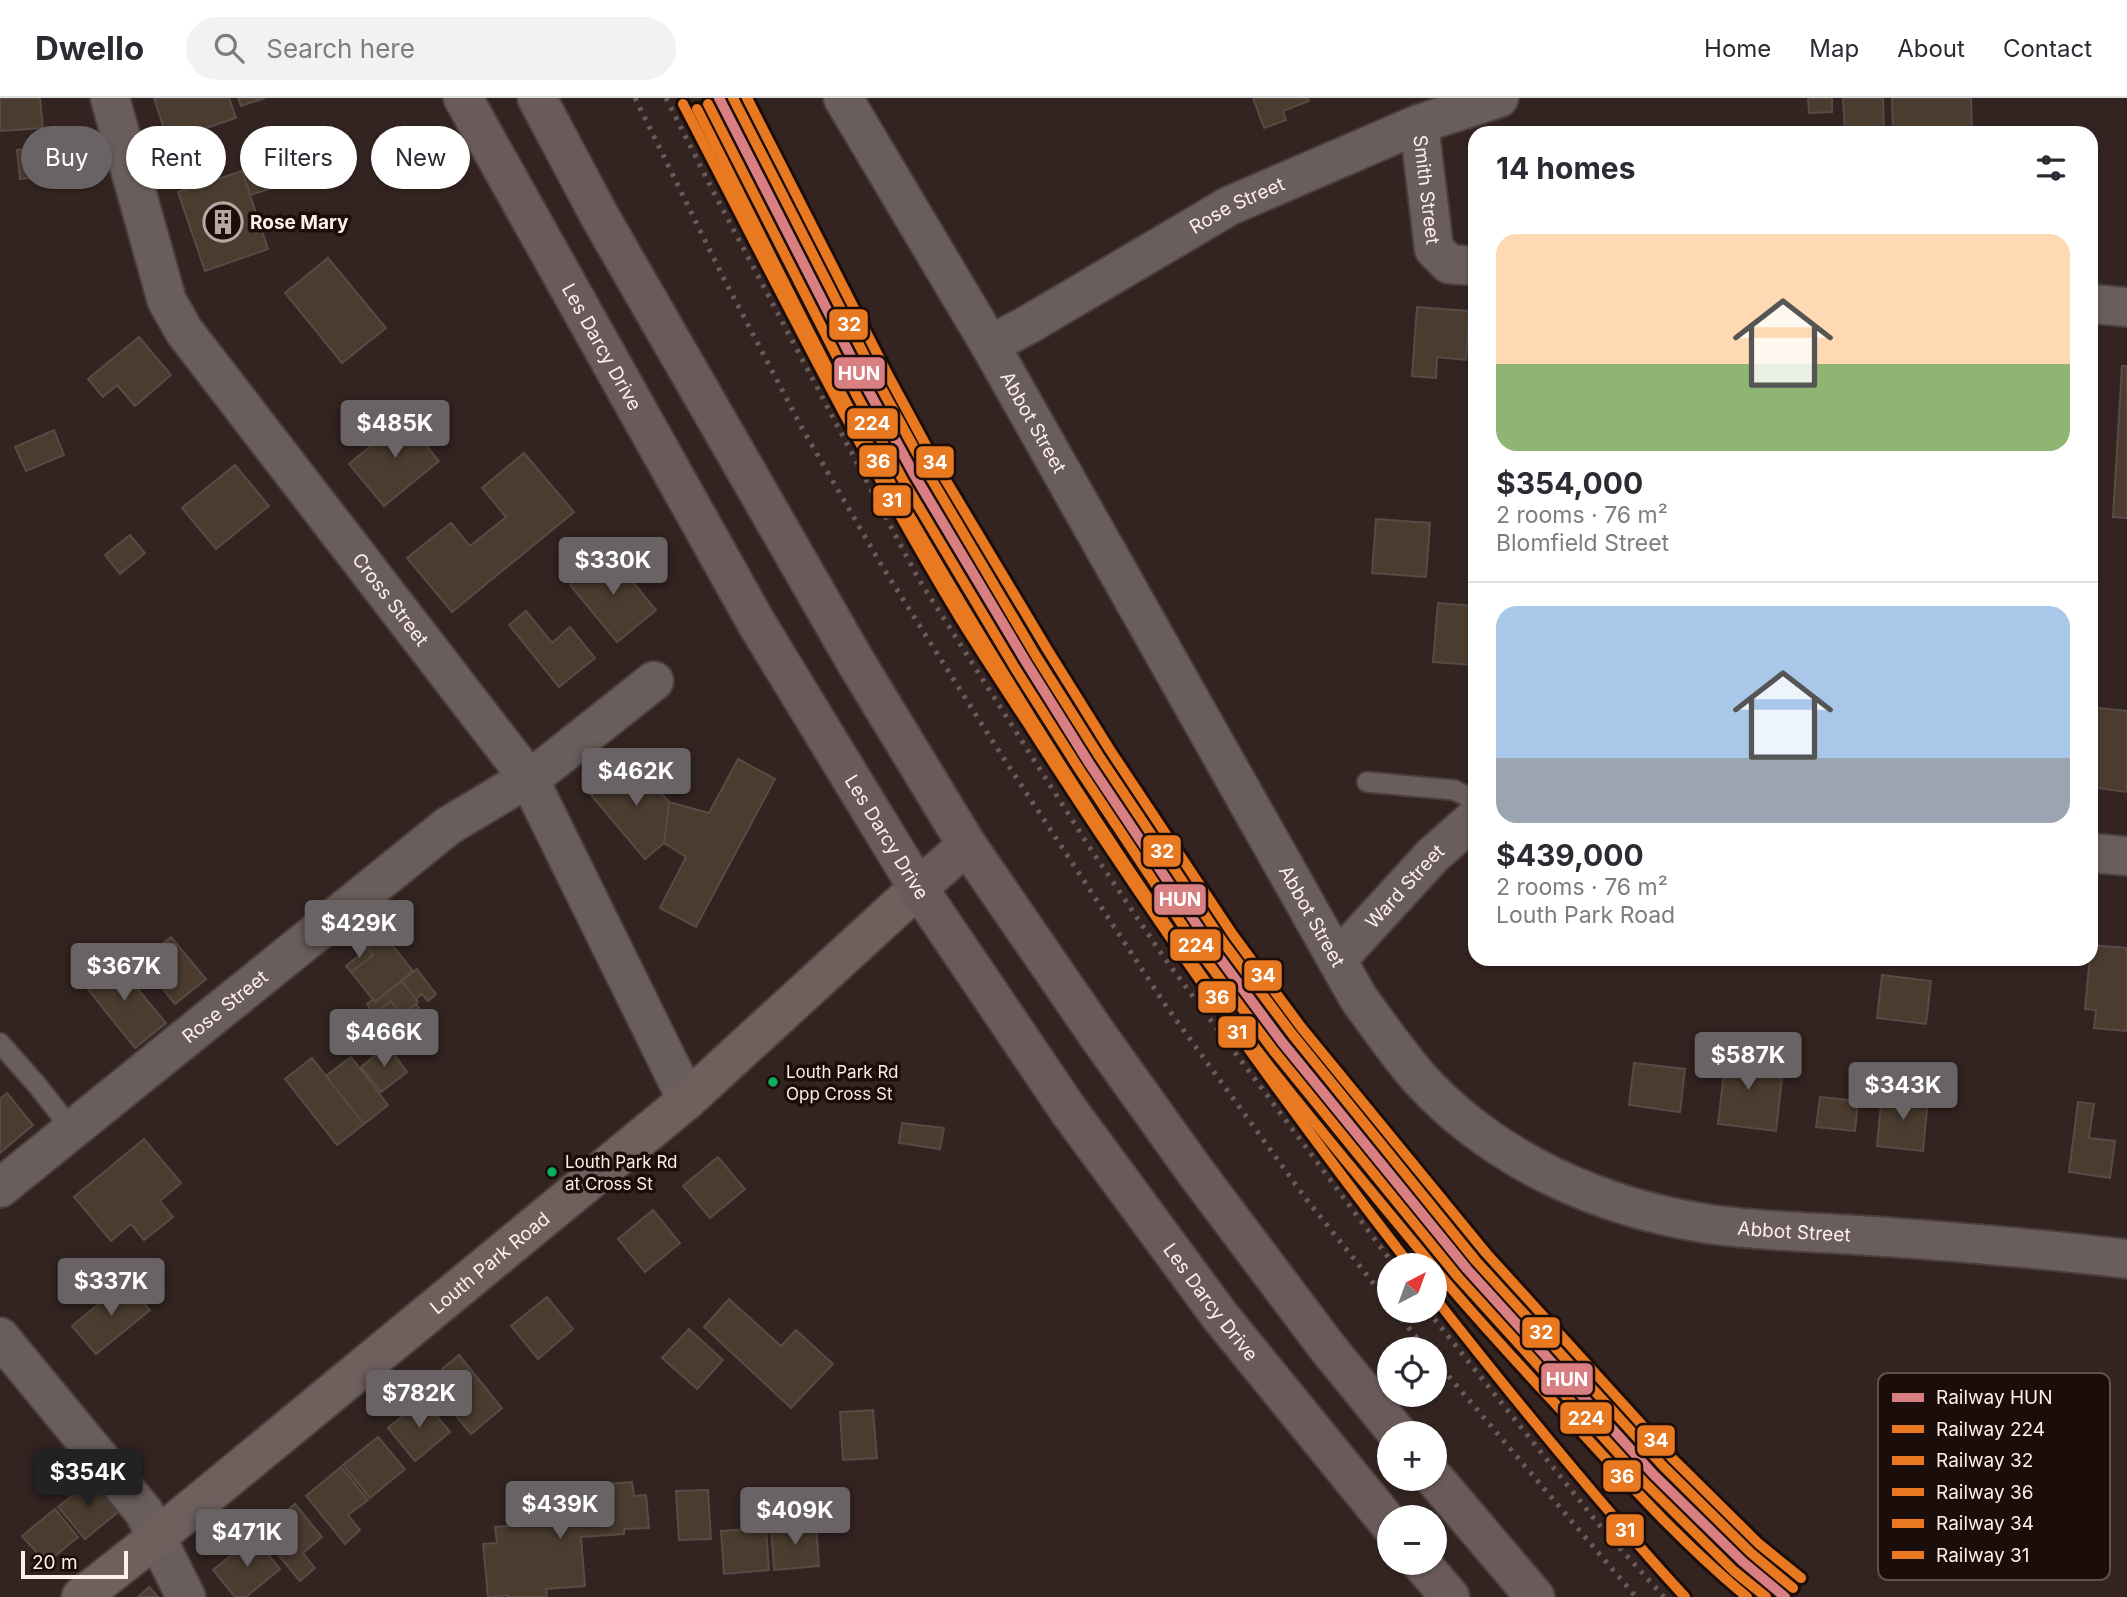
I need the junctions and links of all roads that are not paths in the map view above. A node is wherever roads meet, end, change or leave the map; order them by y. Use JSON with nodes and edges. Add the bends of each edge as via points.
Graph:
{"nodes":[{"id":1,"x":110,"y":98,"type":"edge"},
{"id":2,"x":463,"y":98,"type":"edge"},
{"id":3,"x":537,"y":98,"type":"edge"},
{"id":4,"x":843,"y":98,"type":"edge"},
{"id":5,"x":1499,"y":98,"type":"edge"},
{"id":6,"x":1419,"y":124,"type":"junction"},
{"id":7,"x":1468,"y":265,"type":"edge"},
{"id":8,"x":2098,"y":305,"type":"edge"},
{"id":9,"x":2127,"y":307,"type":"edge"},
{"id":10,"x":990,"y":345,"type":"junction"},
{"id":11,"x":654,"y":681,"type":"dead end"},
{"id":12,"x":529,"y":779,"type":"junction"},
{"id":13,"x":1367,"y":782,"type":"dead end"},
{"id":14,"x":1468,"y":797,"type":"edge"},
{"id":15,"x":1468,"y":824,"type":"edge"},
{"id":16,"x":967,"y":845,"type":"junction"},
{"id":17,"x":2098,"y":854,"type":"edge"},
{"id":18,"x":2127,"y":856,"type":"edge"},
{"id":19,"x":918,"y":888,"type":"junction"},
{"id":20,"x":1337,"y":960,"type":"junction"},
{"id":21,"x":0,"y":1043,"type":"edge"},
{"id":22,"x":687,"y":1100,"type":"junction"},
{"id":23,"x":73,"y":1131,"type":"junction"},
{"id":24,"x":0,"y":1188,"type":"edge"},
{"id":25,"x":2127,"y":1259,"type":"edge"},
{"id":26,"x":3,"y":1347,"type":"edge"},
{"id":27,"x":1387,"y":1421,"type":"edge"},
{"id":28,"x":1445,"y":1491,"type":"edge"},
{"id":29,"x":1377,"y":1509,"type":"edge"},
{"id":30,"x":157,"y":1537,"type":"junction"},
{"id":31,"x":1431,"y":1575,"type":"edge"},
{"id":32,"x":81,"y":1597,"type":"edge"},
{"id":33,"x":186,"y":1597,"type":"edge"},
{"id":34,"x":1450,"y":1597,"type":"edge"},
{"id":35,"x":1535,"y":1597,"type":"edge"}],
"edges":[{"from":1,"to":12,"type":"street","name":"Cross Street","via":[[167,301],[184,331]]},
{"from":2,"to":19,"type":"highway","name":"Les Darcy Drive","via":[[757,624]]},
{"from":3,"to":16,"type":"highway","via":[[599,215],[857,664]]},
{"from":4,"to":10,"type":"street","name":"Abbot Street"},
{"from":5,"to":6,"type":"street","name":"Rose Street"},
{"from":6,"to":7,"type":"street","name":"Smith Street","via":[[1434,249],[1449,264]]},
{"from":6,"to":10,"type":"street","name":"Rose Street","via":[[1229,206]]},
{"from":8,"to":9,"type":"street"},
{"from":10,"to":20,"type":"street","name":"Abbot Street"},
{"from":11,"to":12,"type":"street","name":"Rose Street"},
{"from":12,"to":22,"type":"street","name":"Cross Street"},
{"from":12,"to":23,"type":"street","name":"Rose Street","via":[[448,826]]},
{"from":13,"to":14,"type":"lane","via":[[1454,790]]},
{"from":15,"to":20,"type":"street","name":"Ward Street","via":[[1433,855]]},
{"from":16,"to":19,"type":"highway"},
{"from":16,"to":27,"type":"highway","via":[[1197,1174]]},
{"from":17,"to":18,"type":"street"},
{"from":19,"to":22,"type":"street","name":"Louth Park Road"},
{"from":19,"to":29,"type":"highway","name":"Les Darcy Drive","via":[[1069,1111],[1220,1316]]},
{"from":20,"to":25,"type":"street","name":"Abbot Street","via":[[1389,1041],[1458,1115],[1503,1149],[1604,1199],[1709,1224],[2021,1246]]},
{"from":21,"to":23,"type":"lane"},
{"from":22,"to":30,"type":"street","name":"Louth Park Road"},
{"from":23,"to":24,"type":"street","name":"Rose Street"},
{"from":26,"to":30,"type":"street","via":[[144,1512]]},
{"from":28,"to":35,"type":"highway"},
{"from":30,"to":32,"type":"street","name":"Louth Park Road"},
{"from":30,"to":33,"type":"street"},
{"from":31,"to":34,"type":"highway"}]}
